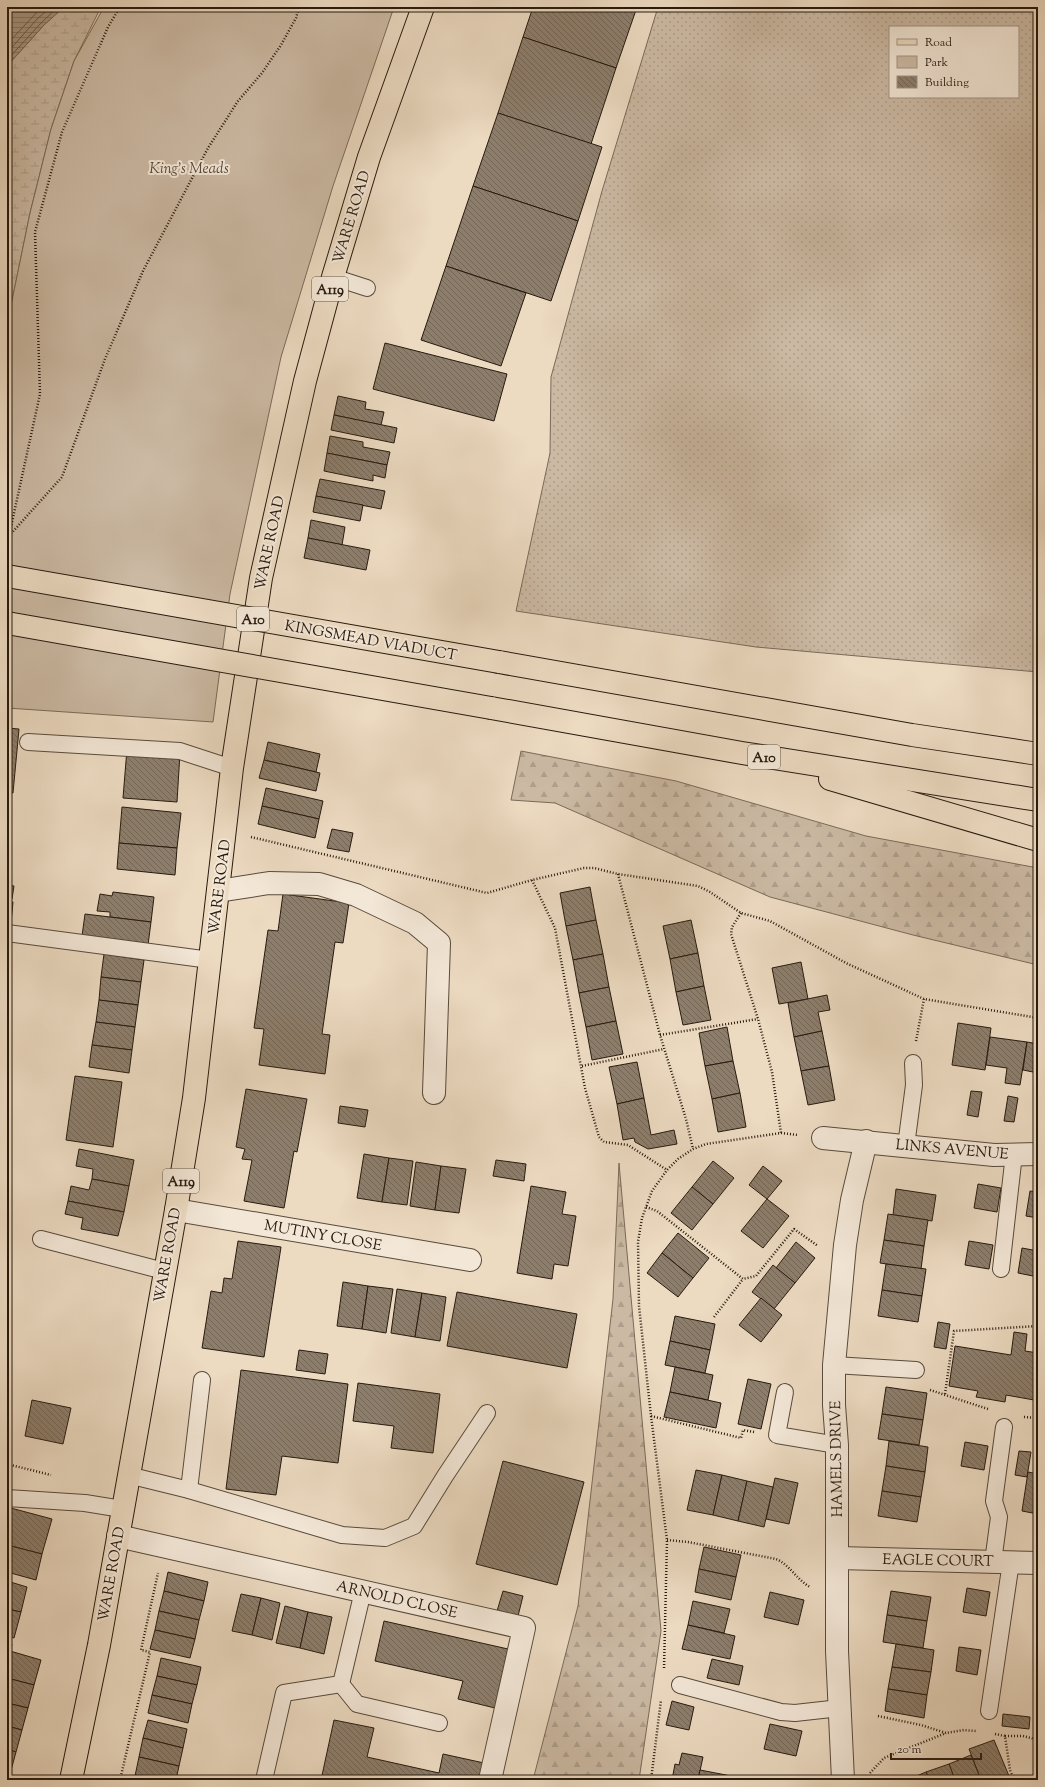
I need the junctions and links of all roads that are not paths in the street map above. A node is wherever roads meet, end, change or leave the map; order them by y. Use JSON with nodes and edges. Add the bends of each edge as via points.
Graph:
{"nodes":[{"id":1,"x":423,"y":7,"type":"edge"},
{"id":2,"x":333,"y":278,"type":"junction"},
{"id":3,"x":367,"y":288,"type":"dead end"},
{"id":4,"x":7,"y":576,"type":"edge"},
{"id":5,"x":7,"y":623,"type":"edge"},
{"id":6,"x":912,"y":734,"type":"junction"},
{"id":7,"x":1038,"y":739,"type":"edge"},
{"id":8,"x":28,"y":742,"type":"dead end"},
{"id":9,"x":742,"y":754,"type":"junction"},
{"id":10,"x":1038,"y":754,"type":"edge"},
{"id":11,"x":232,"y":768,"type":"junction"},
{"id":12,"x":1038,"y":800,"type":"edge"},
{"id":13,"x":1038,"y":840,"type":"edge"},
{"id":14,"x":218,"y":891,"type":"junction"},
{"id":15,"x":7,"y":933,"type":"edge"},
{"id":16,"x":210,"y":960,"type":"junction"},
{"id":17,"x":913,"y":1063,"type":"road end"},
{"id":18,"x":434,"y":1093,"type":"dead end"},
{"id":19,"x":822,"y":1138,"type":"road end"},
{"id":20,"x":866,"y":1141,"type":"junction"},
{"id":21,"x":906,"y":1146,"type":"junction"},
{"id":22,"x":1014,"y":1154,"type":"junction"},
{"id":23,"x":1038,"y":1154,"type":"edge"},
{"id":24,"x":176,"y":1210,"type":"junction"},
{"id":25,"x":41,"y":1239,"type":"dead end"},
{"id":26,"x":470,"y":1260,"type":"dead end"},
{"id":27,"x":1001,"y":1269,"type":"dead end"},
{"id":28,"x":164,"y":1271,"type":"junction"},
{"id":29,"x":834,"y":1365,"type":"junction"},
{"id":30,"x":916,"y":1370,"type":"road end"},
{"id":31,"x":202,"y":1380,"type":"dead end"},
{"id":32,"x":785,"y":1392,"type":"dead end"},
{"id":33,"x":487,"y":1413,"type":"dead end"},
{"id":34,"x":1004,"y":1427,"type":"dead end"},
{"id":35,"x":837,"y":1445,"type":"junction"},
{"id":36,"x":128,"y":1475,"type":"junction"},
{"id":37,"x":189,"y":1490,"type":"junction"},
{"id":38,"x":7,"y":1498,"type":"edge"},
{"id":39,"x":122,"y":1509,"type":"junction"},
{"id":40,"x":118,"y":1536,"type":"junction"},
{"id":41,"x":838,"y":1558,"type":"junction"},
{"id":42,"x":1002,"y":1562,"type":"junction"},
{"id":43,"x":1038,"y":1563,"type":"edge"},
{"id":44,"x":363,"y":1591,"type":"junction"},
{"id":45,"x":341,"y":1684,"type":"junction"},
{"id":46,"x":680,"y":1686,"type":"dead end"},
{"id":47,"x":840,"y":1708,"type":"junction"},
{"id":48,"x":989,"y":1711,"type":"dead end"},
{"id":49,"x":439,"y":1723,"type":"dead end"},
{"id":50,"x":71,"y":1780,"type":"edge"},
{"id":51,"x":264,"y":1780,"type":"edge"},
{"id":52,"x":490,"y":1780,"type":"edge"},
{"id":53,"x":843,"y":1780,"type":"edge"}],
"edges":[{"from":1,"to":2,"type":"main road","name":"WARE ROAD","number":"A119","via":[[370,157]]},
{"from":2,"to":3,"type":"lane"},
{"from":2,"to":11,"type":"main road","name":"WARE ROAD","number":"A119","via":[[305,381],[261,578]]},
{"from":4,"to":6,"type":"main road","name":"KINGSMEAD VIADUCT","number":"A10","bridge":true},
{"from":5,"to":9,"type":"main road","number":"A10","bridge":true},
{"from":6,"to":7,"type":"main road"},
{"from":6,"to":10,"type":"main road","number":"A10"},
{"from":8,"to":11,"type":"lane","via":[[180,751]]},
{"from":9,"to":12,"type":"main road","number":"A10"},
{"from":9,"to":13,"type":"main road"},
{"from":11,"to":14,"type":"main road","name":"WARE ROAD","number":"A119"},
{"from":14,"to":16,"type":"main road","name":"WARE ROAD","number":"A119"},
{"from":14,"to":18,"type":"street","via":[[269,883],[319,884],[356,895],[415,922],[439,943]]},
{"from":15,"to":16,"type":"lane"},
{"from":16,"to":24,"type":"main road","name":"WARE ROAD","number":"A119","via":[[194,1098]]},
{"from":17,"to":21,"type":"lane","via":[[914,1085]]},
{"from":19,"to":20,"type":"street","name":"LINKS AVENUE"},
{"from":20,"to":21,"type":"street","name":"LINKS AVENUE"},
{"from":20,"to":29,"type":"street","name":"HAMELS DRIVE","via":[[852,1200]]},
{"from":21,"to":22,"type":"street","name":"LINKS AVENUE","via":[[994,1155]]},
{"from":22,"to":23,"type":"street","name":"LINKS AVENUE"},
{"from":22,"to":27,"type":"lane"},
{"from":24,"to":26,"type":"street","name":"MUTINY CLOSE"},
{"from":24,"to":28,"type":"main road","name":"WARE ROAD","number":"A119"},
{"from":25,"to":28,"type":"lane"},
{"from":28,"to":36,"type":"main road","name":"WARE ROAD","number":"A119"},
{"from":29,"to":30,"type":"lane"},
{"from":29,"to":35,"type":"street","name":"HAMELS DRIVE"},
{"from":31,"to":37,"type":"lane"},
{"from":32,"to":35,"type":"lane","via":[[777,1435]]},
{"from":33,"to":37,"type":"lane","via":[[414,1526],[385,1538],[342,1535]]},
{"from":34,"to":42,"type":"lane","via":[[994,1501],[999,1517]]},
{"from":35,"to":41,"type":"street","name":"HAMELS DRIVE"},
{"from":36,"to":37,"type":"lane"},
{"from":36,"to":39,"type":"main road","name":"WARE ROAD","number":"A119"},
{"from":38,"to":39,"type":"lane","via":[[86,1503]]},
{"from":39,"to":40,"type":"main road","name":"WARE ROAD","number":"A119"},
{"from":40,"to":44,"type":"street","name":"ARNOLD CLOSE"},
{"from":40,"to":50,"type":"main road","name":"WARE ROAD","number":"A119"},
{"from":41,"to":42,"type":"street","name":"EAGLE COURT"},
{"from":41,"to":47,"type":"street","name":"HAMELS DRIVE","via":[[837,1651]]},
{"from":42,"to":43,"type":"street","name":"EAGLE COURT"},
{"from":42,"to":48,"type":"lane"},
{"from":44,"to":45,"type":"lane"},
{"from":44,"to":52,"type":"street","name":"ARNOLD CLOSE","via":[[524,1628]]},
{"from":45,"to":49,"type":"lane","via":[[357,1704]]},
{"from":45,"to":51,"type":"lane","via":[[284,1693]]},
{"from":46,"to":47,"type":"lane","via":[[781,1712]]},
{"from":47,"to":53,"type":"street","name":"HAMELS DRIVE"}]}
